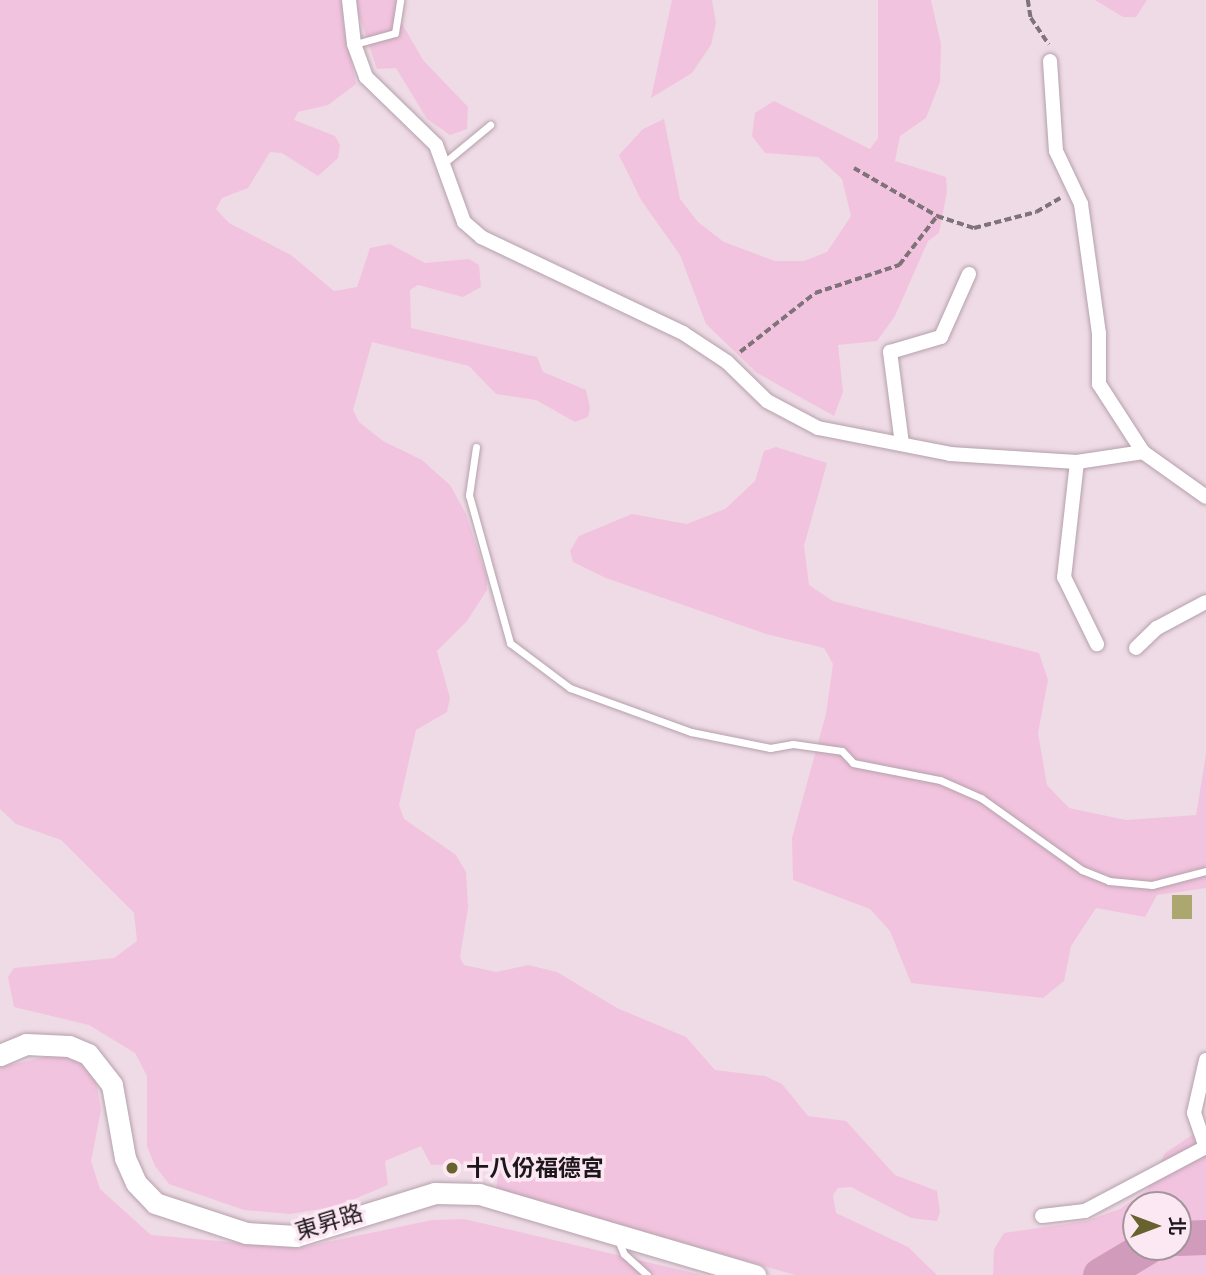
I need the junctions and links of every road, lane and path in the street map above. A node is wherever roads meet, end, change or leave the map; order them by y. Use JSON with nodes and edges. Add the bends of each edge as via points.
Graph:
{"nodes":[{"id":1,"x":349,"y":0,"type":"edge"},
{"id":2,"x":400,"y":0,"type":"edge"},
{"id":3,"x":1028,"y":0,"type":"edge"},
{"id":4,"x":354,"y":44,"type":"junction"},
{"id":5,"x":1050,"y":61,"type":"joint"},
{"id":6,"x":490,"y":125,"type":"dead end"},
{"id":7,"x":444,"y":163,"type":"junction"},
{"id":8,"x":854,"y":168,"type":"dead end"},
{"id":9,"x":1071,"y":192,"type":"junction"},
{"id":10,"x":937,"y":216,"type":"junction"},
{"id":11,"x":969,"y":274,"type":"dead end"},
{"id":12,"x":727,"y":362,"type":"junction"},
{"id":13,"x":902,"y":444,"type":"junction"},
{"id":14,"x":476,"y":447,"type":"dead end"},
{"id":15,"x":1143,"y":452,"type":"junction"},
{"id":16,"x":1077,"y":462,"type":"junction"},
{"id":17,"x":1206,"y":497,"type":"edge"},
{"id":18,"x":1206,"y":601,"type":"edge"},
{"id":19,"x":1097,"y":644,"type":"dead end"},
{"id":20,"x":1136,"y":648,"type":"dead end"},
{"id":21,"x":1206,"y":871,"type":"edge"},
{"id":22,"x":0,"y":1055,"type":"edge"},
{"id":23,"x":1206,"y":1060,"type":"edge"},
{"id":24,"x":1206,"y":1147,"type":"edge"},
{"id":25,"x":1041,"y":1216,"type":"dead end"},
{"id":26,"x":617,"y":1236,"type":"junction"},
{"id":27,"x":647,"y":1275,"type":"edge"},
{"id":28,"x":755,"y":1275,"type":"edge"}],
"edges":[{"from":1,"to":4,"type":"street"},
{"from":2,"to":4,"type":"lane","via":[[396,33]]},
{"from":3,"to":5,"type":"path","via":[[1031,18],[1048,40]]},
{"from":4,"to":7,"type":"street","via":[[366,77],[436,145]]},
{"from":5,"to":9,"type":"street","via":[[1056,151]]},
{"from":6,"to":7,"type":"lane"},
{"from":7,"to":12,"type":"street","via":[[464,222],[481,237],[615,298]]},
{"from":8,"to":10,"type":"path"},
{"from":9,"to":10,"type":"path","via":[[1036,212],[974,228]]},
{"from":9,"to":15,"type":"street","via":[[1081,204],[1099,333],[1099,384]]},
{"from":10,"to":12,"type":"path","via":[[899,265],[816,293]]},
{"from":11,"to":13,"type":"street","via":[[969,286],[941,337],[890,352]]},
{"from":12,"to":13,"type":"street","via":[[767,401],[818,428]]},
{"from":13,"to":16,"type":"street","via":[[950,454]]},
{"from":14,"to":21,"type":"lane","via":[[470,495],[510,643],[570,688],[691,732],[769,748],[793,744],[842,751],[853,763],[940,780],[981,798],[1082,870],[1109,881],[1152,885]]},
{"from":15,"to":16,"type":"street"},
{"from":15,"to":17,"type":"street"},
{"from":16,"to":19,"type":"street","via":[[1064,577]]},
{"from":18,"to":20,"type":"street","via":[[1157,628]]},
{"from":22,"to":26,"type":"street","name":"東昇路","via":[[26,1044],[68,1046],[88,1054],[112,1085],[125,1158],[136,1182],[155,1203],[246,1233],[296,1236],[435,1193],[479,1194]]},
{"from":23,"to":24,"type":"street","via":[[1194,1113]]},
{"from":24,"to":25,"type":"street","via":[[1086,1211]]},
{"from":26,"to":27,"type":"lane","via":[[624,1254]]},
{"from":26,"to":28,"type":"street","name":"東昇路"}]}
